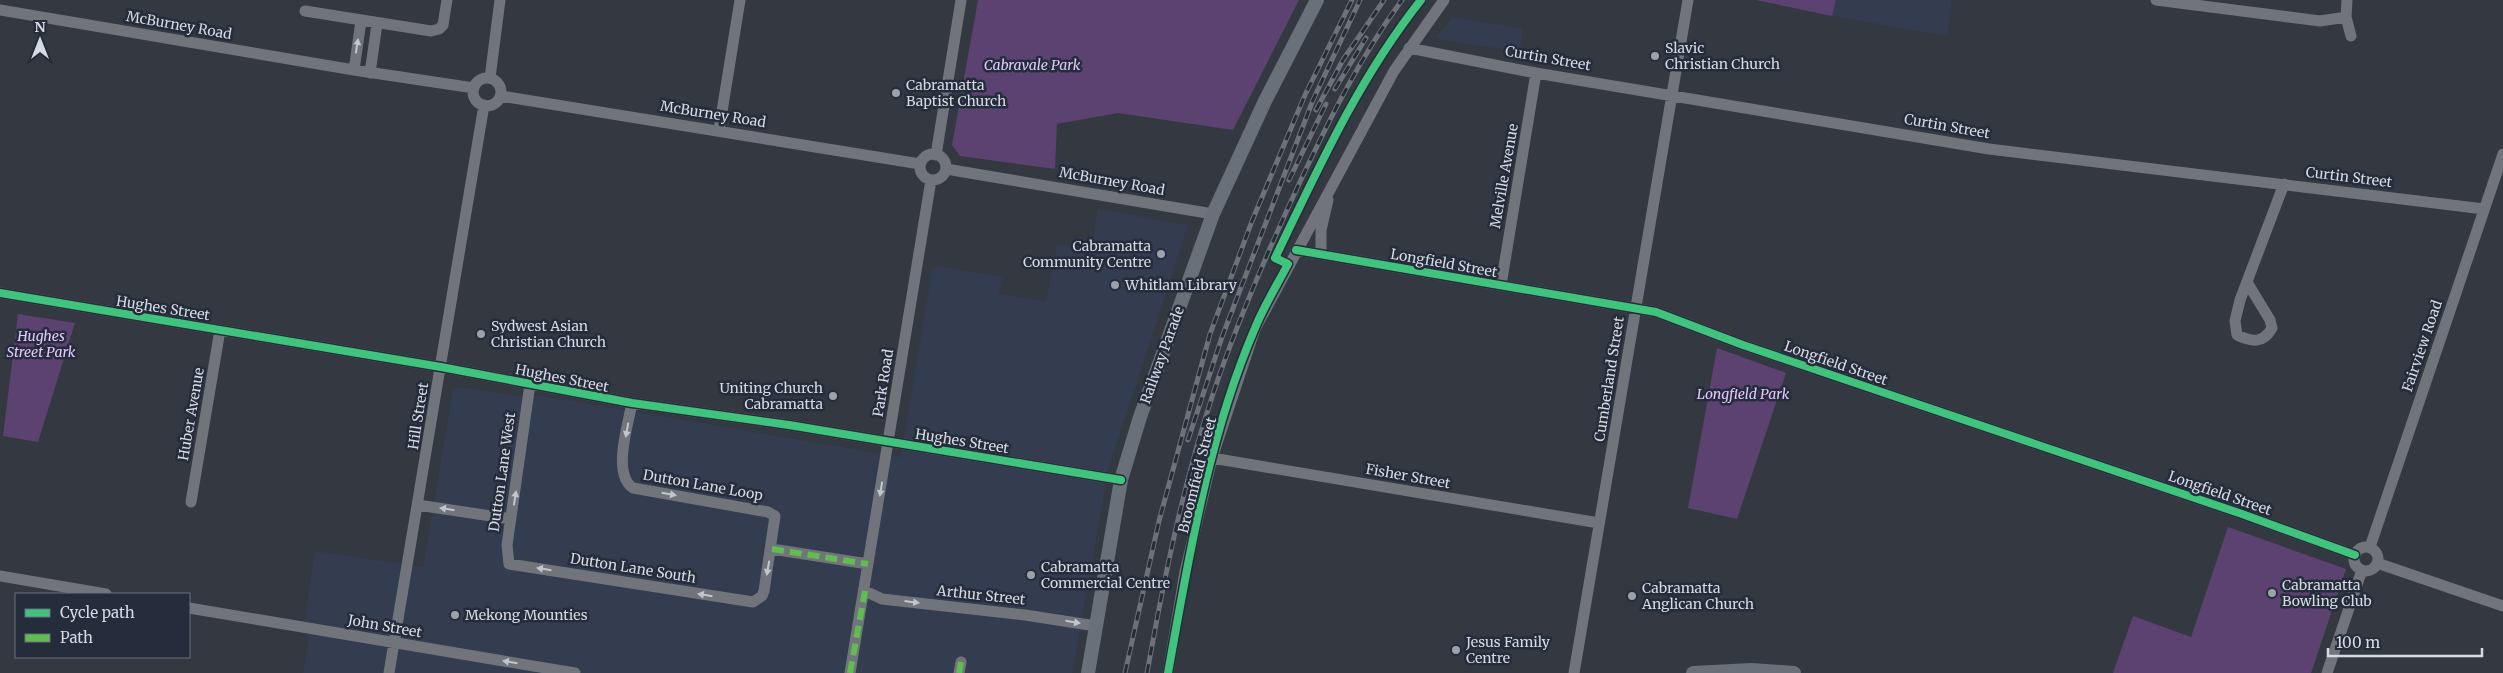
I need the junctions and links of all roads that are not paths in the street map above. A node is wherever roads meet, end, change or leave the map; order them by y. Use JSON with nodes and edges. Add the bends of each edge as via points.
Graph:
{"nodes":[{"id":1,"x":447,"y":0,"type":"edge"},
{"id":2,"x":498,"y":0,"type":"edge"},
{"id":3,"x":740,"y":0,"type":"edge"},
{"id":4,"x":961,"y":0,"type":"edge"},
{"id":5,"x":1317,"y":0,"type":"edge"},
{"id":6,"x":1444,"y":0,"type":"edge"},
{"id":7,"x":1688,"y":0,"type":"edge"},
{"id":8,"x":2156,"y":0,"type":"edge"},
{"id":9,"x":2162,"y":0,"type":"edge"},
{"id":10,"x":2347,"y":0,"type":"edge"},
{"id":11,"x":0,"y":10,"type":"edge"},
{"id":12,"x":305,"y":11,"type":"dead end"},
{"id":13,"x":2346,"y":17,"type":"junction"},
{"id":14,"x":361,"y":21,"type":"junction"},
{"id":15,"x":378,"y":24,"type":"junction"},
{"id":16,"x":2351,"y":36,"type":"dead end"},
{"id":17,"x":1409,"y":48,"type":"junction"},
{"id":18,"x":354,"y":70,"type":"junction"},
{"id":19,"x":1536,"y":72,"type":"junction"},
{"id":20,"x":370,"y":73,"type":"junction"},
{"id":21,"x":490,"y":78,"type":"junction"},
{"id":22,"x":474,"y":88,"type":"junction"},
{"id":23,"x":1672,"y":94,"type":"junction"},
{"id":24,"x":501,"y":96,"type":"junction"},
{"id":25,"x":484,"y":105,"type":"junction"},
{"id":26,"x":719,"y":130,"type":"junction"},
{"id":27,"x":936,"y":154,"type":"junction"},
{"id":28,"x":2503,"y":154,"type":"edge"},
{"id":29,"x":920,"y":164,"type":"junction"},
{"id":30,"x":946,"y":169,"type":"junction"},
{"id":31,"x":932,"y":180,"type":"junction"},
{"id":32,"x":2284,"y":184,"type":"junction"},
{"id":33,"x":1331,"y":186,"type":"junction"},
{"id":34,"x":2484,"y":209,"type":"junction"},
{"id":35,"x":1213,"y":214,"type":"junction"},
{"id":36,"x":1296,"y":250,"type":"junction"},
{"id":37,"x":1321,"y":254,"type":"junction"},
{"id":38,"x":2247,"y":282,"type":"junction"},
{"id":39,"x":1501,"y":285,"type":"junction"},
{"id":40,"x":0,"y":293,"type":"edge"},
{"id":41,"x":1636,"y":307,"type":"junction"},
{"id":42,"x":220,"y":330,"type":"junction"},
{"id":43,"x":441,"y":367,"type":"junction"},
{"id":44,"x":530,"y":384,"type":"junction"},
{"id":45,"x":632,"y":403,"type":"junction"},
{"id":46,"x":888,"y":441,"type":"junction"},
{"id":47,"x":1212,"y":458,"type":"junction"},
{"id":48,"x":1121,"y":480,"type":"junction"},
{"id":49,"x":191,"y":502,"type":"dead end"},
{"id":50,"x":418,"y":505,"type":"junction"},
{"id":51,"x":511,"y":519,"type":"junction"},
{"id":52,"x":1599,"y":523,"type":"junction"},
{"id":53,"x":2370,"y":547,"type":"junction"},
{"id":54,"x":772,"y":549,"type":"junction"},
{"id":55,"x":2355,"y":555,"type":"junction"},
{"id":56,"x":2377,"y":563,"type":"junction"},
{"id":57,"x":509,"y":564,"type":"joint"},
{"id":58,"x":868,"y":564,"type":"junction"},
{"id":59,"x":2362,"y":570,"type":"junction"},
{"id":60,"x":0,"y":576,"type":"edge"},
{"id":61,"x":865,"y":592,"type":"junction"},
{"id":62,"x":100,"y":593,"type":"edge"},
{"id":63,"x":753,"y":602,"type":"joint"},
{"id":64,"x":2503,"y":606,"type":"edge"},
{"id":65,"x":190,"y":608,"type":"edge"},
{"id":66,"x":1096,"y":626,"type":"junction"},
{"id":67,"x":394,"y":642,"type":"junction"},
{"id":68,"x":390,"y":673,"type":"edge"},
{"id":69,"x":575,"y":673,"type":"edge"},
{"id":70,"x":850,"y":673,"type":"edge"},
{"id":71,"x":1088,"y":673,"type":"edge"},
{"id":72,"x":1168,"y":673,"type":"edge"},
{"id":73,"x":1574,"y":673,"type":"edge"},
{"id":74,"x":1693,"y":673,"type":"edge"},
{"id":75,"x":1794,"y":673,"type":"edge"},
{"id":76,"x":2327,"y":673,"type":"edge"}],
"edges":[{"from":1,"to":15,"type":"street","via":[[443,24],[439,29],[431,31]]},
{"from":2,"to":21,"type":"street"},
{"from":3,"to":26,"type":"street"},
{"from":4,"to":27,"type":"street"},
{"from":5,"to":35,"type":"main road","name":"Railway Parade","via":[[1264,101]]},
{"from":6,"to":17,"type":"street","name":"Broomfield Street"},
{"from":7,"to":23,"type":"street","name":"Cumberland Street"},
{"from":8,"to":9,"type":"street"},
{"from":9,"to":13,"type":"street","via":[[2320,21]]},
{"from":10,"to":13,"type":"street"},
{"from":11,"to":18,"type":"street","name":"McBurney Road"},
{"from":12,"to":14,"type":"street"},
{"from":13,"to":16,"type":"street"},
{"from":14,"to":15,"type":"street"},
{"from":18,"to":14,"type":"street","one_way":true},
{"from":15,"to":20,"type":"street"},
{"from":17,"to":19,"type":"street","name":"Curtin Street"},
{"from":17,"to":33,"type":"street","name":"Broomfield Street"},
{"from":18,"to":20,"type":"street","name":"McBurney Road"},
{"from":19,"to":23,"type":"street","name":"Curtin Street"},
{"from":19,"to":39,"type":"street","name":"Melville Avenue"},
{"from":20,"to":22,"type":"street","name":"McBurney Road"},
{"from":21,"to":22,"type":"street","via":[[482,79]]},
{"from":21,"to":24,"type":"street","via":[[500,86]]},
{"from":22,"to":25,"type":"street","via":[[477,100]]},
{"from":23,"to":32,"type":"street","name":"Curtin Street","via":[[1989,148]]},
{"from":23,"to":41,"type":"street","name":"Cumberland Street"},
{"from":24,"to":25,"type":"street","via":[[492,104]]},
{"from":24,"to":26,"type":"street","name":"McBurney Road"},
{"from":25,"to":43,"type":"street","name":"Hill Street"},
{"from":26,"to":29,"type":"street","name":"McBurney Road"},
{"from":27,"to":29,"type":"street","via":[[928,155]]},
{"from":27,"to":30,"type":"street","via":[[945,161]]},
{"from":28,"to":34,"type":"street","name":"Fairview Road"},
{"from":29,"to":31,"type":"street","via":[[922,175]]},
{"from":30,"to":31,"type":"street","via":[[939,179]]},
{"from":30,"to":35,"type":"street","name":"McBurney Road"},
{"from":31,"to":46,"type":"street","name":"Park Road"},
{"from":32,"to":34,"type":"street","name":"Curtin Street"},
{"from":32,"to":38,"type":"street"},
{"from":33,"to":36,"type":"street","name":"Broomfield Street"},
{"from":33,"to":37,"type":"street","via":[[1321,230]]},
{"from":34,"to":53,"type":"street","name":"Fairview Road"},
{"from":35,"to":48,"type":"main road","name":"Railway Parade","via":[[1140,417]]},
{"from":36,"to":37,"type":"street","name":"Longfield Street"},
{"from":36,"to":47,"type":"street","name":"Broomfield Street","via":[[1254,329]]},
{"from":37,"to":39,"type":"street","name":"Longfield Street"},
{"from":38,"to":38,"type":"street","via":[[2234,321],[2237,335],[2250,341],[2261,340],[2272,328]]},
{"from":39,"to":41,"type":"street","name":"Longfield Street"},
{"from":40,"to":42,"type":"street","name":"Hughes Street"},
{"from":41,"to":52,"type":"street","name":"Cumberland Street"},
{"from":41,"to":55,"type":"street","name":"Longfield Street"},
{"from":42,"to":43,"type":"street","name":"Hughes Street"},
{"from":42,"to":49,"type":"street","name":"Huber Avenue"},
{"from":43,"to":44,"type":"street","name":"Hughes Street"},
{"from":43,"to":50,"type":"street","name":"Hill Street"},
{"from":44,"to":45,"type":"street","name":"Hughes Street"},
{"from":51,"to":44,"type":"street","name":"Dutton Lane West","one_way":true},
{"from":45,"to":46,"type":"street","name":"Hughes Street"},
{"from":45,"to":54,"type":"street","name":"Dutton Lane Loop","one_way":true,"via":[[622,457],[625,479],[633,488],[772,512],[776,521]]},
{"from":46,"to":48,"type":"street","name":"Hughes Street"},
{"from":46,"to":58,"type":"street","name":"Park Road","one_way":true},
{"from":47,"to":52,"type":"street","name":"Fisher Street"},
{"from":47,"to":72,"type":"street","name":"Broomfield Street","via":[[1186,572]]},
{"from":48,"to":66,"type":"main road","name":"Railway Parade"},
{"from":51,"to":50,"type":"street","one_way":true},
{"from":50,"to":67,"type":"street","name":"Hill Street"},
{"from":51,"to":57,"type":"street","name":"Dutton Lane West","via":[[507,545]]},
{"from":52,"to":73,"type":"street","name":"Cumberland Street"},
{"from":53,"to":55,"type":"street","via":[[2362,547]]},
{"from":53,"to":56,"type":"street","via":[[2378,555]]},
{"from":54,"to":58,"type":"street"},
{"from":54,"to":63,"type":"street","name":"Dutton Lane Loop","one_way":true,"via":[[764,591]]},
{"from":55,"to":59,"type":"street","via":[[2355,564]]},
{"from":56,"to":59,"type":"street","via":[[2372,569]]},
{"from":56,"to":64,"type":"street"},
{"from":63,"to":57,"type":"street","name":"Dutton Lane South","one_way":true},
{"from":58,"to":61,"type":"street","name":"Park Road"},
{"from":59,"to":76,"type":"street"},
{"from":60,"to":62,"type":"street"},
{"from":61,"to":66,"type":"street","name":"Arthur Street","one_way":true,"via":[[882,599],[1025,614]]},
{"from":61,"to":70,"type":"street","name":"Park Road"},
{"from":65,"to":67,"type":"street","name":"John Street"},
{"from":66,"to":71,"type":"main road","name":"Railway Parade"},
{"from":67,"to":68,"type":"street","name":"Hill Street"},
{"from":69,"to":67,"type":"street","name":"John Street","one_way":true},
{"from":74,"to":75,"type":"main road","via":[[1751,670]]}]}
